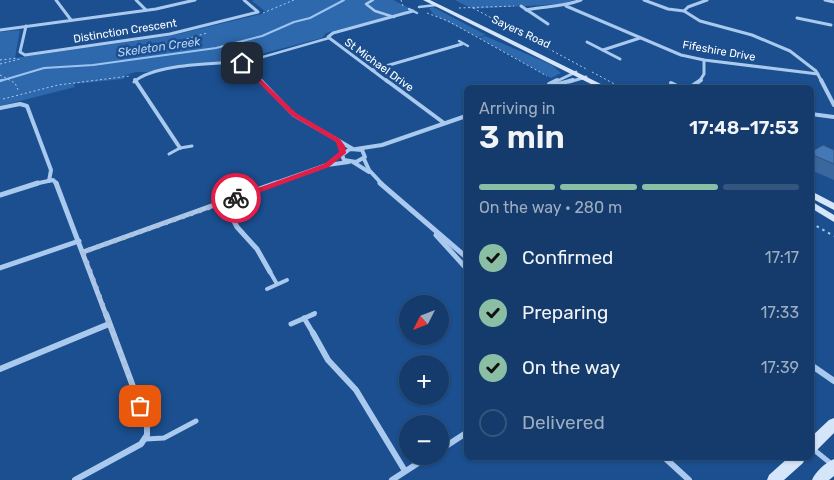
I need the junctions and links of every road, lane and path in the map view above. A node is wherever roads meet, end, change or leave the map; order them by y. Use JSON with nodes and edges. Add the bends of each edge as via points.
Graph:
{"nodes":[{"id":1,"x":56,"y":0,"type":"edge"},
{"id":2,"x":136,"y":0,"type":"edge"},
{"id":3,"x":196,"y":0,"type":"edge"},
{"id":4,"x":245,"y":0,"type":"edge"},
{"id":5,"x":373,"y":0,"type":"edge"},
{"id":6,"x":401,"y":0,"type":"edge"},
{"id":7,"x":426,"y":0,"type":"edge"},
{"id":8,"x":581,"y":0,"type":"edge"},
{"id":9,"x":644,"y":0,"type":"edge"},
{"id":10,"x":707,"y":0,"type":"edge"},
{"id":11,"x":825,"y":0,"type":"edge"},
{"id":12,"x":834,"y":2,"type":"edge"},
{"id":13,"x":436,"y":5,"type":"junction"},
{"id":14,"x":406,"y":6,"type":"dead end"},
{"id":15,"x":520,"y":6,"type":"joint"},
{"id":16,"x":566,"y":6,"type":"junction"},
{"id":17,"x":419,"y":7,"type":"dead end"},
{"id":18,"x":458,"y":8,"type":"dead end"},
{"id":19,"x":473,"y":8,"type":"junction"},
{"id":20,"x":146,"y":10,"type":"junction"},
{"id":21,"x":526,"y":10,"type":"junction"},
{"id":22,"x":413,"y":11,"type":"dead end"},
{"id":23,"x":421,"y":11,"type":"dead end"},
{"id":24,"x":684,"y":11,"type":"junction"},
{"id":25,"x":394,"y":17,"type":"junction"},
{"id":26,"x":797,"y":18,"type":"dead end"},
{"id":27,"x":70,"y":20,"type":"junction"},
{"id":28,"x":548,"y":24,"type":"dead end"},
{"id":29,"x":833,"y":25,"type":"edge"},
{"id":30,"x":26,"y":26,"type":"junction"},
{"id":31,"x":0,"y":30,"type":"edge"},
{"id":32,"x":329,"y":38,"type":"junction"},
{"id":33,"x":640,"y":38,"type":"junction"},
{"id":34,"x":461,"y":42,"type":"joint"},
{"id":35,"x":587,"y":42,"type":"dead end"},
{"id":36,"x":468,"y":46,"type":"dead end"},
{"id":37,"x":603,"y":50,"type":"junction"},
{"id":38,"x":20,"y":58,"type":"dead end"},
{"id":39,"x":620,"y":58,"type":"dead end"},
{"id":40,"x":0,"y":60,"type":"edge"},
{"id":41,"x":704,"y":60,"type":"junction"},
{"id":42,"x":242,"y":63,"type":"junction"},
{"id":43,"x":372,"y":70,"type":"junction"},
{"id":44,"x":576,"y":72,"type":"junction"},
{"id":45,"x":818,"y":74,"type":"junction"},
{"id":46,"x":0,"y":75,"type":"edge"},
{"id":47,"x":586,"y":77,"type":"junction"},
{"id":48,"x":555,"y":81,"type":"junction"},
{"id":49,"x":671,"y":83,"type":"dead end"},
{"id":50,"x":548,"y":85,"type":"edge"},
{"id":51,"x":552,"y":85,"type":"edge"},
{"id":52,"x":601,"y":85,"type":"edge"},
{"id":53,"x":616,"y":85,"type":"edge"},
{"id":54,"x":675,"y":85,"type":"edge"},
{"id":55,"x":694,"y":85,"type":"edge"},
{"id":56,"x":0,"y":100,"type":"edge"},
{"id":57,"x":834,"y":105,"type":"edge"},
{"id":58,"x":0,"y":108,"type":"edge"},
{"id":59,"x":814,"y":114,"type":"edge"},
{"id":60,"x":464,"y":117,"type":"edge"},
{"id":61,"x":834,"y":117,"type":"edge"},
{"id":62,"x":444,"y":123,"type":"junction"},
{"id":63,"x":338,"y":141,"type":"junction"},
{"id":64,"x":382,"y":145,"type":"junction"},
{"id":65,"x":192,"y":146,"type":"dead end"},
{"id":66,"x":180,"y":148,"type":"junction"},
{"id":67,"x":355,"y":149,"type":"junction"},
{"id":68,"x":169,"y":154,"type":"dead end"},
{"id":69,"x":342,"y":154,"type":"junction"},
{"id":70,"x":364,"y":158,"type":"junction"},
{"id":71,"x":351,"y":162,"type":"junction"},
{"id":72,"x":327,"y":165,"type":"junction"},
{"id":73,"x":372,"y":174,"type":"junction"},
{"id":74,"x":49,"y":180,"type":"junction"},
{"id":75,"x":0,"y":194,"type":"edge"},
{"id":76,"x":814,"y":196,"type":"edge"},
{"id":77,"x":224,"y":202,"type":"junction"},
{"id":78,"x":814,"y":206,"type":"edge"},
{"id":79,"x":834,"y":207,"type":"edge"},
{"id":80,"x":834,"y":219,"type":"edge"},
{"id":81,"x":814,"y":225,"type":"edge"},
{"id":82,"x":434,"y":232,"type":"junction"},
{"id":83,"x":834,"y":236,"type":"edge"},
{"id":84,"x":79,"y":241,"type":"junction"},
{"id":85,"x":83,"y":252,"type":"junction"},
{"id":86,"x":464,"y":255,"type":"edge"},
{"id":87,"x":464,"y":266,"type":"edge"},
{"id":88,"x":0,"y":268,"type":"edge"},
{"id":89,"x":270,"y":272,"type":"joint"},
{"id":90,"x":287,"y":280,"type":"dead end"},
{"id":91,"x":277,"y":284,"type":"junction"},
{"id":92,"x":267,"y":288,"type":"dead end"},
{"id":93,"x":315,"y":313,"type":"dead end"},
{"id":94,"x":304,"y":318,"type":"junction"},
{"id":95,"x":109,"y":324,"type":"junction"},
{"id":96,"x":291,"y":324,"type":"dead end"},
{"id":97,"x":313,"y":333,"type":"joint"},
{"id":98,"x":814,"y":367,"type":"edge"},
{"id":99,"x":0,"y":370,"type":"edge"},
{"id":100,"x":834,"y":381,"type":"edge"},
{"id":101,"x":196,"y":422,"type":"dead end"},
{"id":102,"x":834,"y":424,"type":"edge"},
{"id":103,"x":464,"y":434,"type":"edge"},
{"id":104,"x":146,"y":439,"type":"junction"},
{"id":105,"x":449,"y":444,"type":"edge"},
{"id":106,"x":814,"y":444,"type":"edge"},
{"id":107,"x":814,"y":449,"type":"edge"},
{"id":108,"x":668,"y":460,"type":"edge"},
{"id":109,"x":796,"y":460,"type":"edge"},
{"id":110,"x":416,"y":465,"type":"edge"},
{"id":111,"x":834,"y":466,"type":"edge"},
{"id":112,"x":405,"y":472,"type":"junction"},
{"id":113,"x":75,"y":480,"type":"edge"},
{"id":114,"x":392,"y":480,"type":"edge"},
{"id":115,"x":689,"y":480,"type":"edge"},
{"id":116,"x":774,"y":480,"type":"edge"},
{"id":117,"x":819,"y":480,"type":"edge"}],
"edges":[{"from":1,"to":27,"type":"street"},
{"from":2,"to":20,"type":"street"},
{"from":3,"to":20,"type":"street"},
{"from":4,"to":30,"type":"street","name":"Distinction Crescent","via":[[258,12],[170,34],[24,55],[20,52]]},
{"from":5,"to":25,"type":"lane","via":[[366,4],[375,11]]},
{"from":6,"to":14,"type":"path"},
{"from":7,"to":13,"type":"main road","name":"Sayers Road"},
{"from":8,"to":16,"type":"street"},
{"from":9,"to":24,"type":"street"},
{"from":10,"to":24,"type":"street"},
{"from":11,"to":12,"type":"street"},
{"from":13,"to":17,"type":"lane"},
{"from":13,"to":44,"type":"main road","name":"Sayers Road"},
{"from":15,"to":19,"type":"path"},
{"from":15,"to":21,"type":"street"},
{"from":16,"to":21,"type":"street","via":[[550,5]]},
{"from":16,"to":33,"type":"street","name":"Fifeshire Drive"},
{"from":18,"to":19,"type":"path"},
{"from":19,"to":53,"type":"path"},
{"from":20,"to":27,"type":"street"},
{"from":21,"to":28,"type":"street"},
{"from":22,"to":25,"type":"street"},
{"from":23,"to":48,"type":"path","via":[[448,21]]},
{"from":24,"to":45,"type":"street","via":[[700,21],[776,45],[806,61]]},
{"from":25,"to":32,"type":"street","via":[[333,33]]},
{"from":26,"to":29,"type":"street"},
{"from":27,"to":30,"type":"street"},
{"from":30,"to":31,"type":"street"},
{"from":32,"to":42,"type":"lane","name":"St Michael Drive"},
{"from":32,"to":43,"type":"street","name":"St Michael Drive"},
{"from":33,"to":37,"type":"street"},
{"from":33,"to":41,"type":"street","name":"Fifeshire Drive","via":[[669,51]]},
{"from":34,"to":36,"type":"lane"},
{"from":34,"to":43,"type":"street"},
{"from":35,"to":37,"type":"street"},
{"from":37,"to":39,"type":"street"},
{"from":38,"to":40,"type":"path"},
{"from":41,"to":45,"type":"street","name":"Fifeshire Drive"},
{"from":41,"to":55,"type":"street","via":[[704,79]]},
{"from":42,"to":63,"type":"street","via":[[294,115]]},
{"from":42,"to":66,"type":"street","via":[[187,68],[134,81]]},
{"from":43,"to":62,"type":"street","name":"St Michael Drive"},
{"from":44,"to":47,"type":"main road","name":"Sayers Road"},
{"from":44,"to":48,"type":"street"},
{"from":45,"to":57,"type":"street"},
{"from":46,"to":56,"type":"path","via":[[15,83],[20,92]]},
{"from":47,"to":51,"type":"street"},
{"from":47,"to":52,"type":"main road","name":"Sayers Road"},
{"from":48,"to":50,"type":"street"},
{"from":49,"to":54,"type":"street"},
{"from":58,"to":74,"type":"street","via":[[18,104],[27,106],[50,166]]},
{"from":59,"to":61,"type":"street"},
{"from":60,"to":62,"type":"street"},
{"from":62,"to":64,"type":"street"},
{"from":63,"to":67,"type":"street"},
{"from":63,"to":69,"type":"street"},
{"from":64,"to":67,"type":"street"},
{"from":64,"to":70,"type":"street"},
{"from":65,"to":66,"type":"lane"},
{"from":66,"to":68,"type":"lane"},
{"from":67,"to":69,"type":"street"},
{"from":67,"to":70,"type":"street","via":[[364,152]]},
{"from":69,"to":71,"type":"street","via":[[342,158]]},
{"from":69,"to":72,"type":"street"},
{"from":70,"to":71,"type":"street"},
{"from":70,"to":73,"type":"street"},
{"from":71,"to":72,"type":"street"},
{"from":71,"to":73,"type":"street"},
{"from":72,"to":77,"type":"street"},
{"from":73,"to":82,"type":"street"},
{"from":74,"to":75,"type":"street"},
{"from":74,"to":84,"type":"street","via":[[58,186]]},
{"from":76,"to":79,"type":"main road"},
{"from":77,"to":85,"type":"street"},
{"from":77,"to":89,"type":"street","via":[[237,227]]},
{"from":78,"to":80,"type":"main road"},
{"from":81,"to":83,"type":"path"},
{"from":82,"to":86,"type":"street"},
{"from":82,"to":87,"type":"street"},
{"from":84,"to":85,"type":"street"},
{"from":84,"to":88,"type":"street"},
{"from":85,"to":95,"type":"street"},
{"from":89,"to":91,"type":"lane"},
{"from":90,"to":91,"type":"lane"},
{"from":91,"to":92,"type":"lane"},
{"from":93,"to":94,"type":"lane"},
{"from":94,"to":96,"type":"lane"},
{"from":94,"to":97,"type":"lane"},
{"from":95,"to":99,"type":"street"},
{"from":95,"to":104,"type":"street","via":[[147,424]]},
{"from":97,"to":112,"type":"street","via":[[328,360],[356,390]]},
{"from":98,"to":100,"type":"street"},
{"from":101,"to":104,"type":"lane","via":[[164,438]]},
{"from":102,"to":106,"type":"main road"},
{"from":103,"to":105,"type":"street"},
{"from":104,"to":113,"type":"street"},
{"from":107,"to":111,"type":"lane"},
{"from":108,"to":115,"type":"street"},
{"from":109,"to":116,"type":"main road"},
{"from":110,"to":112,"type":"street"},
{"from":111,"to":117,"type":"main road"},
{"from":112,"to":114,"type":"street"}]}
